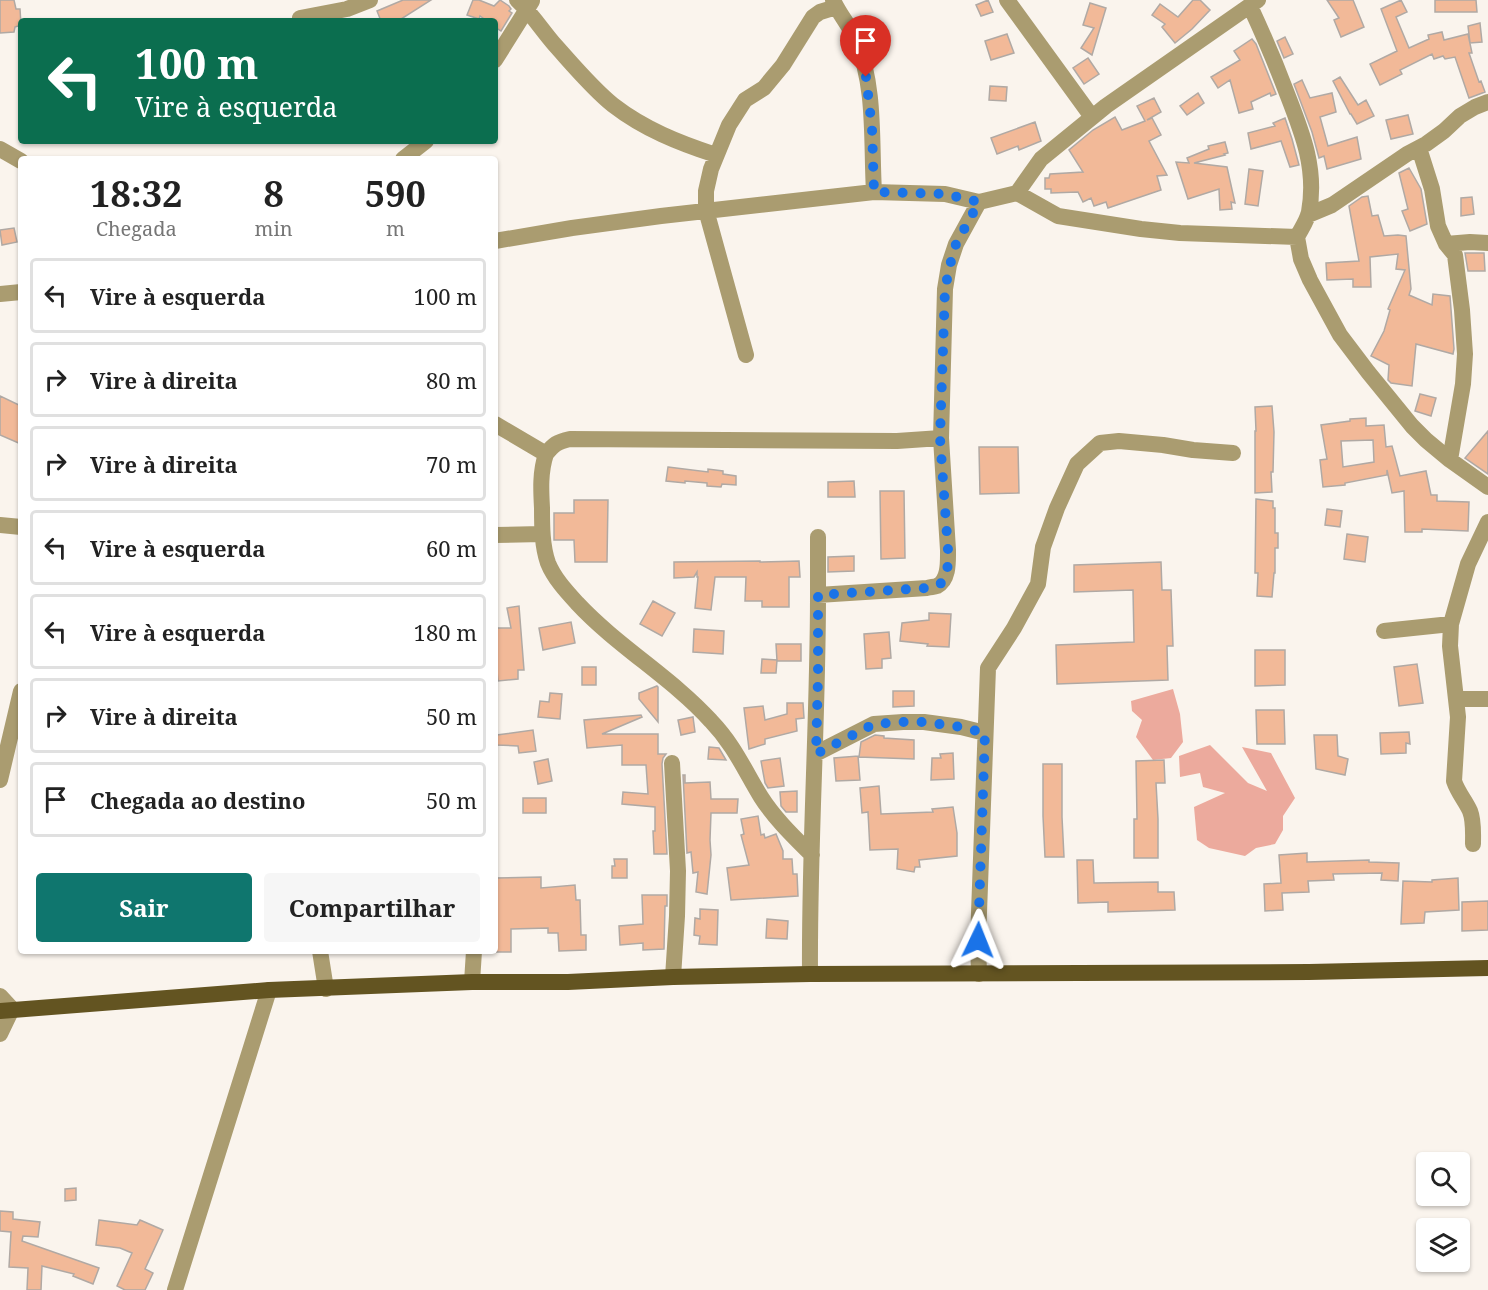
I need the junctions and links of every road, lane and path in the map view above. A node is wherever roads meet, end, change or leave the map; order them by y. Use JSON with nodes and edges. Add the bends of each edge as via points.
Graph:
{"nodes":[{"id":1,"x":370,"y":0,"type":"edge"},
{"id":2,"x":1008,"y":0,"type":"edge"},
{"id":3,"x":525,"y":3,"type":"edge"},
{"id":4,"x":1254,"y":3,"type":"edge"},
{"id":5,"x":834,"y":4,"type":"edge"},
{"id":6,"x":300,"y":18,"type":"dead end"},
{"id":7,"x":498,"y":54,"type":"edge"},
{"id":8,"x":1488,"y":102,"type":"edge"},
{"id":9,"x":1092,"y":117,"type":"junction"},
{"id":10,"x":422,"y":144,"type":"edge"},
{"id":11,"x":1419,"y":148,"type":"junction"},
{"id":12,"x":0,"y":149,"type":"edge"},
{"id":13,"x":716,"y":155,"type":"junction"},
{"id":14,"x":407,"y":156,"type":"edge"},
{"id":15,"x":18,"y":159,"type":"edge"},
{"id":16,"x":874,"y":192,"type":"junction"},
{"id":17,"x":1017,"y":193,"type":"junction"},
{"id":18,"x":979,"y":202,"type":"junction"},
{"id":19,"x":706,"y":210,"type":"junction"},
{"id":20,"x":1308,"y":215,"type":"junction"},
{"id":21,"x":1297,"y":237,"type":"junction"},
{"id":22,"x":498,"y":240,"type":"edge"},
{"id":23,"x":1488,"y":243,"type":"edge"},
{"id":24,"x":1446,"y":244,"type":"junction"},
{"id":25,"x":18,"y":292,"type":"edge"},
{"id":26,"x":0,"y":294,"type":"edge"},
{"id":27,"x":746,"y":355,"type":"dead end"},
{"id":28,"x":498,"y":426,"type":"edge"},
{"id":29,"x":940,"y":438,"type":"junction"},
{"id":30,"x":1233,"y":453,"type":"dead end"},
{"id":31,"x":546,"y":454,"type":"junction"},
{"id":32,"x":1450,"y":460,"type":"junction"},
{"id":33,"x":1488,"y":488,"type":"edge"},
{"id":34,"x":1488,"y":522,"type":"edge"},
{"id":35,"x":0,"y":525,"type":"edge"},
{"id":36,"x":18,"y":527,"type":"edge"},
{"id":37,"x":542,"y":534,"type":"junction"},
{"id":38,"x":498,"y":535,"type":"edge"},
{"id":39,"x":818,"y":537,"type":"dead end"},
{"id":40,"x":818,"y":595,"type":"junction"},
{"id":41,"x":1451,"y":624,"type":"junction"},
{"id":42,"x":1384,"y":631,"type":"dead end"},
{"id":43,"x":1456,"y":699,"type":"junction"},
{"id":44,"x":1488,"y":699,"type":"edge"},
{"id":45,"x":18,"y":704,"type":"edge"},
{"id":46,"x":985,"y":733,"type":"junction"},
{"id":47,"x":816,"y":754,"type":"junction"},
{"id":48,"x":672,"y":763,"type":"dead end"},
{"id":49,"x":0,"y":780,"type":"edge"},
{"id":50,"x":1473,"y":844,"type":"dead end"},
{"id":51,"x":812,"y":855,"type":"junction"},
{"id":52,"x":320,"y":954,"type":"edge"},
{"id":53,"x":474,"y":954,"type":"edge"},
{"id":54,"x":1488,"y":968,"type":"edge"},
{"id":55,"x":810,"y":974,"type":"junction"},
{"id":56,"x":980,"y":974,"type":"junction"},
{"id":57,"x":673,"y":977,"type":"junction"},
{"id":58,"x":472,"y":982,"type":"junction"},
{"id":59,"x":326,"y":989,"type":"junction"},
{"id":60,"x":268,"y":990,"type":"junction"},
{"id":61,"x":0,"y":996,"type":"edge"},
{"id":62,"x":6,"y":1010,"type":"edge"},
{"id":63,"x":0,"y":1034,"type":"edge"},
{"id":64,"x":175,"y":1290,"type":"edge"}],
"edges":[{"from":1,"to":6,"type":"street"},
{"from":2,"to":9,"type":"street"},
{"from":3,"to":7,"type":"street"},
{"from":3,"to":13,"type":"street","via":[[550,39],[612,104],[670,139]]},
{"from":4,"to":9,"type":"street"},
{"from":4,"to":20,"type":"street","via":[[1307,148],[1311,188]]},
{"from":5,"to":13,"type":"street","via":[[813,16],[771,81],[745,100]]},
{"from":5,"to":16,"type":"street","via":[[856,40],[863,62],[869,92]]},
{"from":8,"to":11,"type":"street","via":[[1460,116]]},
{"from":9,"to":17,"type":"street","via":[[1041,159]]},
{"from":10,"to":14,"type":"street"},
{"from":11,"to":20,"type":"street","via":[[1332,205]]},
{"from":11,"to":24,"type":"street"},
{"from":12,"to":15,"type":"street"},
{"from":13,"to":19,"type":"street","via":[[706,191]]},
{"from":16,"to":18,"type":"street","via":[[945,194]]},
{"from":16,"to":19,"type":"street"},
{"from":17,"to":18,"type":"street"},
{"from":17,"to":21,"type":"street","via":[[1058,216],[1180,233]]},
{"from":18,"to":29,"type":"street","via":[[956,244],[945,289]]},
{"from":19,"to":22,"type":"street"},
{"from":19,"to":27,"type":"street"},
{"from":20,"to":21,"type":"street"},
{"from":21,"to":32,"type":"street","via":[[1310,280],[1340,335],[1412,426]]},
{"from":23,"to":24,"type":"street"},
{"from":24,"to":32,"type":"street","via":[[1455,255],[1457,266],[1465,354]]},
{"from":25,"to":26,"type":"street"},
{"from":28,"to":31,"type":"street"},
{"from":29,"to":31,"type":"street","via":[[570,439],[553,445]]},
{"from":29,"to":40,"type":"street","via":[[948,550],[944,579],[938,586],[927,588]]},
{"from":30,"to":46,"type":"street","via":[[1119,441],[1100,443],[1077,464],[1043,547],[1038,584],[988,668]]},
{"from":31,"to":37,"type":"street","via":[[541,478]]},
{"from":32,"to":33,"type":"street"},
{"from":34,"to":41,"type":"street","via":[[1468,564]]},
{"from":35,"to":36,"type":"street"},
{"from":37,"to":38,"type":"street"},
{"from":37,"to":51,"type":"street","via":[[548,563],[562,587],[594,621],[711,720],[729,742],[761,797],[785,829]]},
{"from":39,"to":40,"type":"street"},
{"from":40,"to":47,"type":"street"},
{"from":41,"to":42,"type":"street"},
{"from":41,"to":43,"type":"street"},
{"from":43,"to":44,"type":"street"},
{"from":43,"to":50,"type":"street","via":[[1454,781],[1472,818]]},
{"from":45,"to":49,"type":"street"},
{"from":46,"to":47,"type":"street","via":[[924,722],[874,724]]},
{"from":46,"to":56,"type":"street"},
{"from":47,"to":51,"type":"street"},
{"from":48,"to":57,"type":"street","via":[[678,871]]},
{"from":51,"to":55,"type":"street"},
{"from":52,"to":59,"type":"street"},
{"from":53,"to":58,"type":"street"},
{"from":54,"to":56,"type":"main road"},
{"from":55,"to":56,"type":"main road"},
{"from":55,"to":57,"type":"main road"},
{"from":57,"to":58,"type":"main road"},
{"from":58,"to":59,"type":"main road"},
{"from":59,"to":60,"type":"main road"},
{"from":60,"to":62,"type":"main road"},
{"from":60,"to":64,"type":"street"},
{"from":61,"to":62,"type":"street"},
{"from":62,"to":63,"type":"street"}]}
